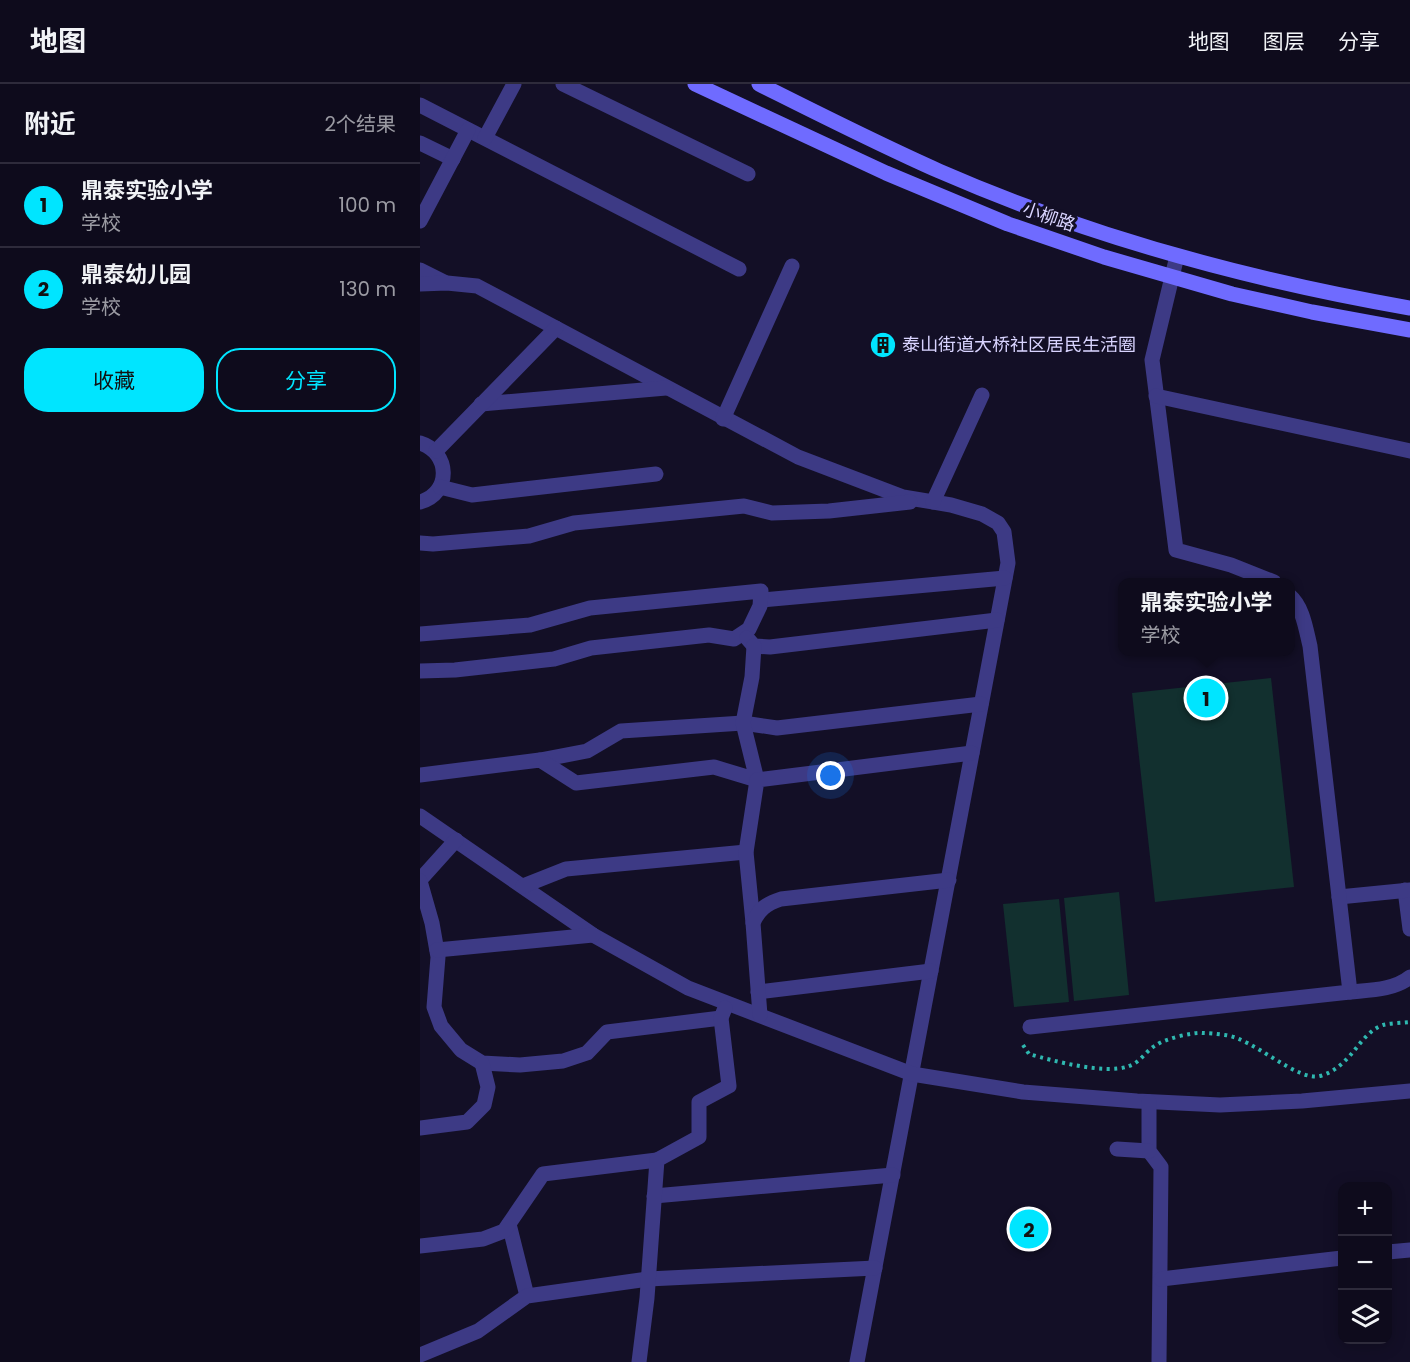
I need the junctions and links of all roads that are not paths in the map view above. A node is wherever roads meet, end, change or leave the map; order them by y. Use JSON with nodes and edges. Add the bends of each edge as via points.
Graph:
{"nodes":[{"id":1,"x":514,"y":84,"type":"edge"},
{"id":2,"x":563,"y":84,"type":"edge"},
{"id":3,"x":695,"y":84,"type":"edge"},
{"id":4,"x":759,"y":84,"type":"edge"},
{"id":5,"x":420,"y":105,"type":"edge"},
{"id":6,"x":468,"y":130,"type":"junction"},
{"id":7,"x":485,"y":138,"type":"junction"},
{"id":8,"x":420,"y":143,"type":"edge"},
{"id":9,"x":453,"y":159,"type":"junction"},
{"id":10,"x":748,"y":174,"type":"dead end"},
{"id":11,"x":420,"y":221,"type":"edge"},
{"id":12,"x":1177,"y":256,"type":"junction"},
{"id":13,"x":792,"y":266,"type":"dead end"},
{"id":14,"x":739,"y":269,"type":"dead end"},
{"id":15,"x":420,"y":270,"type":"edge"},
{"id":16,"x":1171,"y":278,"type":"junction"},
{"id":17,"x":447,"y":283,"type":"junction"},
{"id":18,"x":420,"y":284,"type":"edge"},
{"id":19,"x":1410,"y":308,"type":"edge"},
{"id":20,"x":556,"y":328,"type":"junction"},
{"id":21,"x":1410,"y":330,"type":"edge"},
{"id":22,"x":667,"y":388,"type":"junction"},
{"id":23,"x":982,"y":395,"type":"dead end"},
{"id":24,"x":1156,"y":396,"type":"junction"},
{"id":25,"x":481,"y":404,"type":"junction"},
{"id":26,"x":723,"y":418,"type":"junction"},
{"id":27,"x":420,"y":443,"type":"edge"},
{"id":28,"x":436,"y":451,"type":"junction"},
{"id":29,"x":1410,"y":451,"type":"edge"},
{"id":30,"x":656,"y":474,"type":"dead end"},
{"id":31,"x":440,"y":487,"type":"junction"},
{"id":32,"x":928,"y":501,"type":"junction"},
{"id":33,"x":420,"y":502,"type":"edge"},
{"id":34,"x":420,"y":543,"type":"edge"},
{"id":35,"x":1005,"y":578,"type":"junction"},
{"id":36,"x":1264,"y":578,"type":"edge"},
{"id":37,"x":761,"y":600,"type":"junction"},
{"id":38,"x":1295,"y":601,"type":"edge"},
{"id":39,"x":997,"y":620,"type":"junction"},
{"id":40,"x":743,"y":633,"type":"junction"},
{"id":41,"x":420,"y":634,"type":"edge"},
{"id":42,"x":754,"y":646,"type":"junction"},
{"id":43,"x":420,"y":671,"type":"edge"},
{"id":44,"x":981,"y":704,"type":"junction"},
{"id":45,"x":743,"y":723,"type":"junction"},
{"id":46,"x":972,"y":753,"type":"junction"},
{"id":47,"x":540,"y":760,"type":"junction"},
{"id":48,"x":420,"y":775,"type":"edge"},
{"id":49,"x":757,"y":780,"type":"junction"},
{"id":50,"x":420,"y":816,"type":"edge"},
{"id":51,"x":456,"y":840,"type":"junction"},
{"id":52,"x":747,"y":852,"type":"junction"},
{"id":53,"x":949,"y":880,"type":"junction"},
{"id":54,"x":420,"y":881,"type":"edge"},
{"id":55,"x":523,"y":886,"type":"junction"},
{"id":56,"x":1407,"y":890,"type":"edge"},
{"id":57,"x":1339,"y":897,"type":"junction"},
{"id":58,"x":753,"y":923,"type":"junction"},
{"id":59,"x":1410,"y":929,"type":"edge"},
{"id":60,"x":593,"y":935,"type":"junction"},
{"id":61,"x":437,"y":950,"type":"junction"},
{"id":62,"x":931,"y":971,"type":"junction"},
{"id":63,"x":1410,"y":977,"type":"edge"},
{"id":64,"x":758,"y":992,"type":"junction"},
{"id":65,"x":1350,"y":992,"type":"junction"},
{"id":66,"x":727,"y":1002,"type":"junction"},
{"id":67,"x":427,"y":1008,"type":"edge"},
{"id":68,"x":760,"y":1015,"type":"junction"},
{"id":69,"x":721,"y":1018,"type":"junction"},
{"id":70,"x":1030,"y":1027,"type":"road end"},
{"id":71,"x":482,"y":1063,"type":"junction"},
{"id":72,"x":912,"y":1074,"type":"junction"},
{"id":73,"x":1410,"y":1091,"type":"edge"},
{"id":74,"x":1149,"y":1102,"type":"junction"},
{"id":75,"x":420,"y":1128,"type":"edge"},
{"id":76,"x":1117,"y":1149,"type":"dead end"},
{"id":77,"x":1149,"y":1151,"type":"junction"},
{"id":78,"x":657,"y":1160,"type":"junction"},
{"id":79,"x":893,"y":1175,"type":"junction"},
{"id":80,"x":654,"y":1196,"type":"junction"},
{"id":81,"x":509,"y":1224,"type":"junction"},
{"id":82,"x":420,"y":1246,"type":"edge"},
{"id":83,"x":1410,"y":1250,"type":"edge"},
{"id":84,"x":1392,"y":1252,"type":"edge"},
{"id":85,"x":1338,"y":1258,"type":"edge"},
{"id":86,"x":875,"y":1268,"type":"junction"},
{"id":87,"x":1161,"y":1279,"type":"junction"},
{"id":88,"x":648,"y":1280,"type":"junction"},
{"id":89,"x":527,"y":1296,"type":"junction"},
{"id":90,"x":420,"y":1355,"type":"edge"},
{"id":91,"x":639,"y":1362,"type":"edge"},
{"id":92,"x":857,"y":1362,"type":"edge"},
{"id":93,"x":1159,"y":1362,"type":"edge"}],
"edges":[{"from":1,"to":7,"type":"lane"},
{"from":2,"to":10,"type":"lane"},
{"from":3,"to":16,"type":"street","name":"小柳路","via":[[886,173],[1008,224]]},
{"from":4,"to":12,"type":"street","name":"小柳路","via":[[940,171],[1014,201]]},
{"from":5,"to":6,"type":"lane"},
{"from":6,"to":7,"type":"lane"},
{"from":6,"to":9,"type":"lane"},
{"from":7,"to":14,"type":"lane"},
{"from":8,"to":9,"type":"lane"},
{"from":9,"to":11,"type":"lane"},
{"from":12,"to":16,"type":"lane"},
{"from":12,"to":19,"type":"street","name":"小柳路","via":[[1296,286]]},
{"from":13,"to":26,"type":"lane"},
{"from":15,"to":17,"type":"lane"},
{"from":16,"to":21,"type":"street","name":"小柳路","via":[[1312,312]]},
{"from":16,"to":24,"type":"lane","via":[[1152,360]]},
{"from":17,"to":18,"type":"lane"},
{"from":17,"to":20,"type":"lane","via":[[477,286]]},
{"from":20,"to":22,"type":"lane"},
{"from":20,"to":25,"type":"lane"},
{"from":22,"to":25,"type":"lane"},
{"from":22,"to":26,"type":"lane"},
{"from":23,"to":32,"type":"lane"},
{"from":24,"to":29,"type":"lane"},
{"from":24,"to":36,"type":"lane","via":[[1176,550]]},
{"from":25,"to":28,"type":"lane"},
{"from":26,"to":32,"type":"lane","via":[[798,457],[903,497]]},
{"from":27,"to":28,"type":"lane"},
{"from":28,"to":31,"type":"lane","via":[[444,468]]},
{"from":30,"to":31,"type":"lane","via":[[472,495]]},
{"from":31,"to":33,"type":"lane"},
{"from":32,"to":34,"type":"lane","via":[[772,513],[744,506],[574,524],[529,536]]},
{"from":32,"to":35,"type":"lane","via":[[982,514],[998,523],[1006,545]]},
{"from":35,"to":37,"type":"lane"},
{"from":35,"to":39,"type":"lane"},
{"from":37,"to":40,"type":"lane","via":[[749,629]]},
{"from":37,"to":41,"type":"lane","via":[[761,591],[590,608],[530,625]]},
{"from":38,"to":57,"type":"lane","via":[[1310,646]]},
{"from":39,"to":42,"type":"lane"},
{"from":39,"to":44,"type":"lane"},
{"from":40,"to":42,"type":"lane"},
{"from":40,"to":43,"type":"lane","via":[[734,639],[709,635],[591,648],[554,660]]},
{"from":42,"to":45,"type":"lane"},
{"from":44,"to":45,"type":"lane","via":[[777,728]]},
{"from":44,"to":46,"type":"lane"},
{"from":45,"to":47,"type":"lane","via":[[621,731],[587,751]]},
{"from":45,"to":49,"type":"lane"},
{"from":46,"to":49,"type":"lane"},
{"from":46,"to":53,"type":"lane"},
{"from":47,"to":48,"type":"lane"},
{"from":47,"to":49,"type":"lane","via":[[576,783],[714,768]]},
{"from":49,"to":52,"type":"lane"},
{"from":50,"to":51,"type":"lane"},
{"from":51,"to":54,"type":"lane"},
{"from":51,"to":55,"type":"lane"},
{"from":52,"to":55,"type":"lane","via":[[566,869]]},
{"from":52,"to":58,"type":"lane"},
{"from":53,"to":58,"type":"lane","via":[[781,899],[768,903]]},
{"from":53,"to":62,"type":"lane"},
{"from":54,"to":61,"type":"lane"},
{"from":55,"to":60,"type":"lane"},
{"from":56,"to":57,"type":"lane"},
{"from":56,"to":59,"type":"lane"},
{"from":57,"to":65,"type":"lane"},
{"from":58,"to":64,"type":"lane"},
{"from":60,"to":61,"type":"lane"},
{"from":60,"to":66,"type":"lane","via":[[688,988]]},
{"from":61,"to":67,"type":"lane"},
{"from":62,"to":64,"type":"lane"},
{"from":62,"to":72,"type":"lane"},
{"from":63,"to":65,"type":"lane","via":[[1397,985]]},
{"from":64,"to":68,"type":"lane"},
{"from":65,"to":70,"type":"lane"},
{"from":66,"to":68,"type":"lane"},
{"from":66,"to":69,"type":"lane"},
{"from":67,"to":71,"type":"lane","via":[[461,1050]]},
{"from":68,"to":72,"type":"lane"},
{"from":69,"to":71,"type":"lane","via":[[608,1032],[586,1053],[563,1061]]},
{"from":69,"to":78,"type":"lane","via":[[729,1086],[699,1102],[699,1137]]},
{"from":71,"to":75,"type":"lane","via":[[488,1087],[484,1105],[466,1122]]},
{"from":72,"to":74,"type":"lane","via":[[1023,1092]]},
{"from":72,"to":79,"type":"lane"},
{"from":73,"to":74,"type":"lane","via":[[1220,1105]]},
{"from":74,"to":77,"type":"lane"},
{"from":76,"to":77,"type":"lane"},
{"from":77,"to":87,"type":"lane","via":[[1161,1167]]},
{"from":78,"to":80,"type":"lane"},
{"from":78,"to":81,"type":"lane","via":[[543,1174]]},
{"from":79,"to":80,"type":"lane"},
{"from":79,"to":86,"type":"lane"},
{"from":80,"to":88,"type":"lane"},
{"from":81,"to":82,"type":"lane","via":[[504,1231],[483,1239]]},
{"from":81,"to":89,"type":"lane"},
{"from":83,"to":84,"type":"lane"},
{"from":85,"to":87,"type":"lane"},
{"from":86,"to":88,"type":"lane"},
{"from":86,"to":92,"type":"lane"},
{"from":87,"to":93,"type":"lane"},
{"from":88,"to":89,"type":"lane"},
{"from":88,"to":91,"type":"lane"},
{"from":89,"to":90,"type":"lane","via":[[478,1330]]}]}
